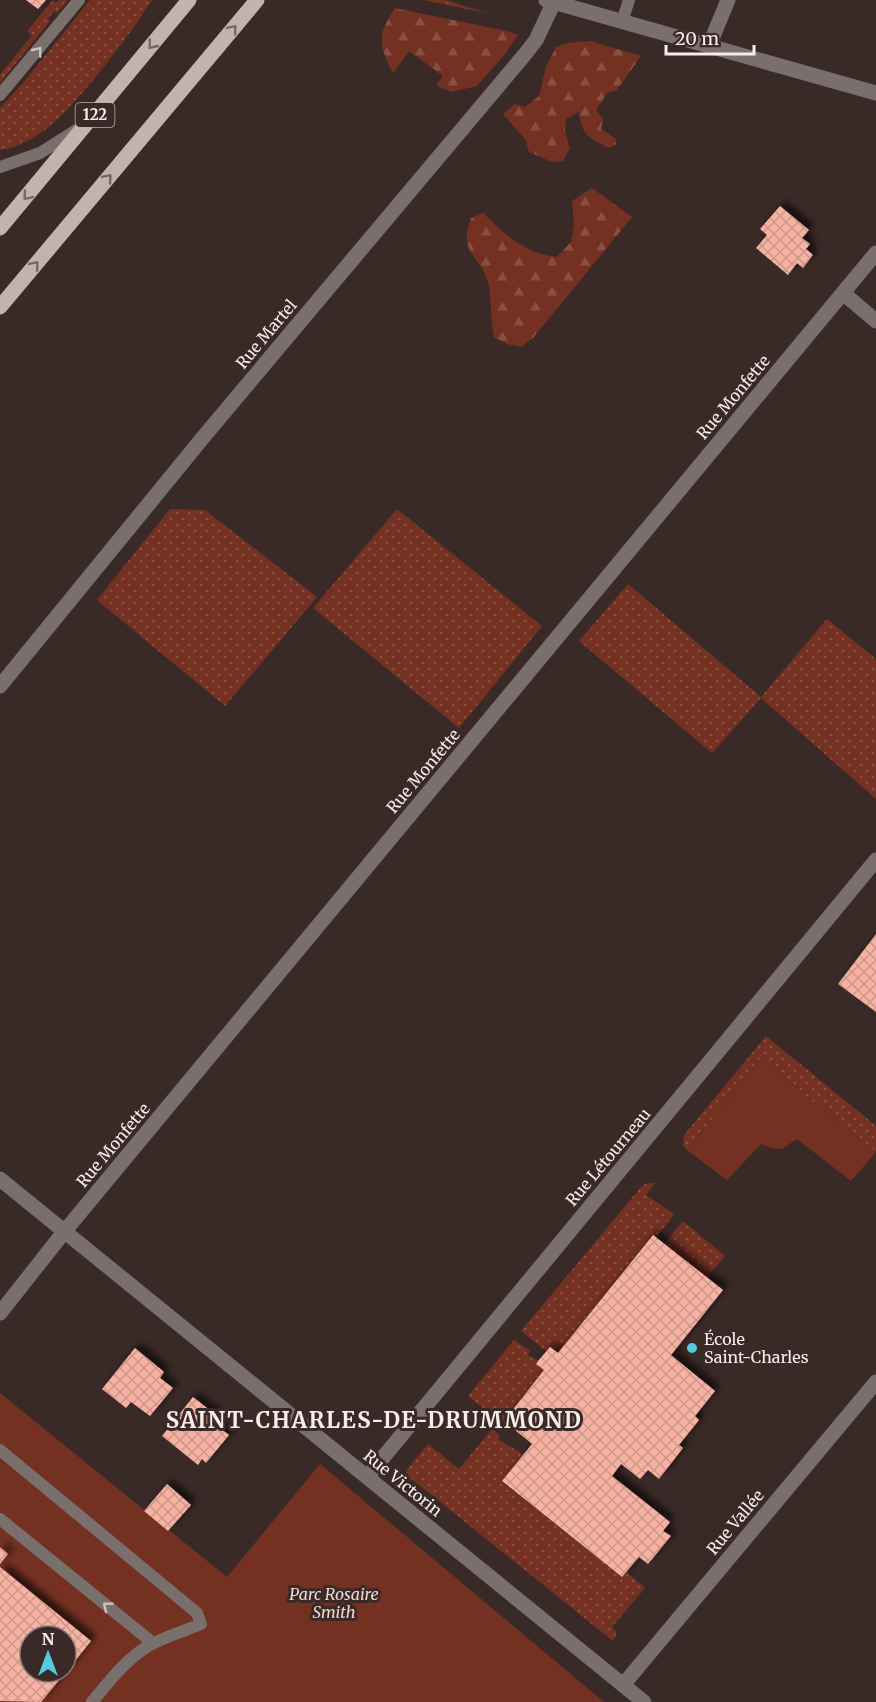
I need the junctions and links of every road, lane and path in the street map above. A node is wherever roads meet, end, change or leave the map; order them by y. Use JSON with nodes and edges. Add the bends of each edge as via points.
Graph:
{"nodes":[{"id":1,"x":79,"y":0,"type":"edge"},
{"id":2,"x":189,"y":0,"type":"edge"},
{"id":3,"x":257,"y":0,"type":"edge"},
{"id":4,"x":628,"y":0,"type":"edge"},
{"id":5,"x":728,"y":0,"type":"edge"},
{"id":6,"x":550,"y":1,"type":"edge"},
{"id":7,"x":622,"y":22,"type":"junction"},
{"id":8,"x":709,"y":46,"type":"junction"},
{"id":9,"x":876,"y":93,"type":"edge"},
{"id":10,"x":0,"y":95,"type":"edge"},
{"id":11,"x":91,"y":120,"type":"junction"},
{"id":12,"x":0,"y":167,"type":"edge"},
{"id":13,"x":0,"y":228,"type":"edge"},
{"id":14,"x":876,"y":253,"type":"edge"},
{"id":15,"x":843,"y":293,"type":"junction"},
{"id":16,"x":0,"y":308,"type":"edge"},
{"id":17,"x":876,"y":321,"type":"edge"},
{"id":18,"x":0,"y":687,"type":"edge"},
{"id":19,"x":876,"y":860,"type":"edge"},
{"id":20,"x":0,"y":1179,"type":"edge"},
{"id":21,"x":64,"y":1232,"type":"junction"},
{"id":22,"x":0,"y":1313,"type":"edge"},
{"id":23,"x":876,"y":1382,"type":"edge"},
{"id":24,"x":0,"y":1450,"type":"edge"},
{"id":25,"x":367,"y":1477,"type":"junction"},
{"id":26,"x":0,"y":1520,"type":"edge"},
{"id":27,"x":151,"y":1644,"type":"junction"},
{"id":28,"x":623,"y":1685,"type":"junction"},
{"id":29,"x":92,"y":1702,"type":"edge"},
{"id":30,"x":644,"y":1702,"type":"edge"}],
"edges":[{"from":10,"to":1,"type":"lane","one_way":true},
{"from":2,"to":11,"type":"main road","number":"122","one_way":true},
{"from":16,"to":3,"type":"main road","one_way":true},
{"from":4,"to":7,"type":"lane"},
{"from":5,"to":8,"type":"street"},
{"from":6,"to":7,"type":"street"},
{"from":6,"to":18,"type":"street","name":"Rue Martel","via":[[536,40],[526,53],[205,435]]},
{"from":7,"to":8,"type":"street"},
{"from":8,"to":9,"type":"street"},
{"from":11,"to":12,"type":"lane","via":[[40,153]]},
{"from":11,"to":13,"type":"main road","number":"122","one_way":true},
{"from":14,"to":15,"type":"street","name":"Rue Monfette"},
{"from":15,"to":17,"type":"street"},
{"from":15,"to":21,"type":"street","name":"Rue Monfette"},
{"from":19,"to":25,"type":"street","name":"Rue Létourneau"},
{"from":20,"to":21,"type":"street","name":"Rue Victorin"},
{"from":21,"to":22,"type":"street","name":"Rue Monfette"},
{"from":21,"to":25,"type":"street","name":"Rue Victorin"},
{"from":23,"to":28,"type":"street","name":"Rue Vallée"},
{"from":24,"to":27,"type":"lane","via":[[197,1613],[201,1624]]},
{"from":25,"to":28,"type":"street","name":"Rue Victorin"},
{"from":27,"to":26,"type":"lane","one_way":true},
{"from":27,"to":29,"type":"lane","via":[[125,1664]]},
{"from":28,"to":30,"type":"street","name":"Rue Victorin"}]}
